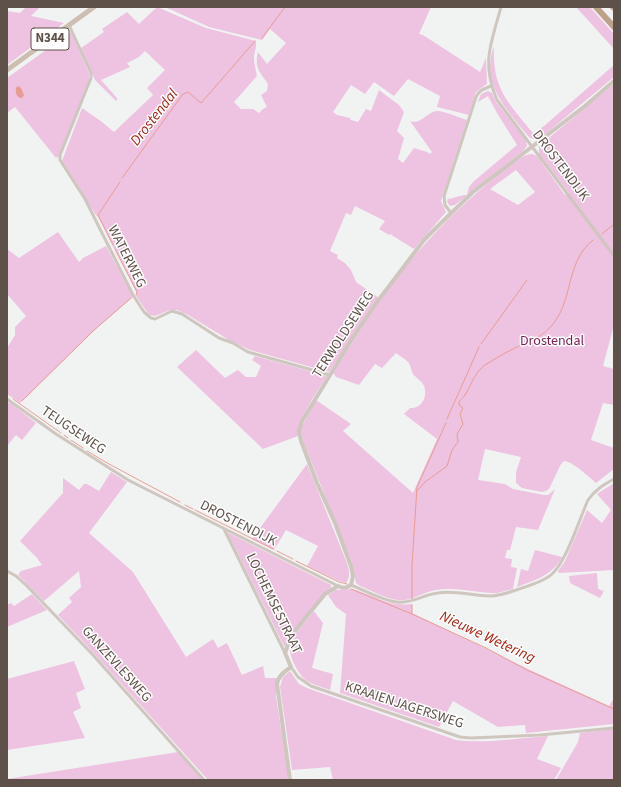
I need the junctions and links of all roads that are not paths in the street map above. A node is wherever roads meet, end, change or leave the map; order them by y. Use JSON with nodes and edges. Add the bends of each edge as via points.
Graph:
{"nodes":[{"id":1,"x":94,"y":7,"type":"edge"},
{"id":2,"x":501,"y":7,"type":"edge"},
{"id":3,"x":596,"y":7,"type":"edge"},
{"id":4,"x":69,"y":25,"type":"junction"},
{"id":5,"x":614,"y":27,"type":"edge"},
{"id":6,"x":7,"y":70,"type":"edge"},
{"id":7,"x":614,"y":81,"type":"edge"},
{"id":8,"x":491,"y":86,"type":"junction"},
{"id":9,"x":532,"y":147,"type":"junction"},
{"id":10,"x":451,"y":213,"type":"junction"},
{"id":11,"x":614,"y":256,"type":"edge"},
{"id":12,"x":330,"y":375,"type":"junction"},
{"id":13,"x":7,"y":399,"type":"edge"},
{"id":14,"x":614,"y":479,"type":"edge"},
{"id":15,"x":128,"y":480,"type":"joint"},
{"id":16,"x":224,"y":529,"type":"junction"},
{"id":17,"x":7,"y":571,"type":"edge"},
{"id":18,"x":338,"y":586,"type":"junction"},
{"id":19,"x":350,"y":586,"type":"junction"},
{"id":20,"x":285,"y":653,"type":"junction"},
{"id":21,"x":291,"y":667,"type":"junction"},
{"id":22,"x":614,"y":728,"type":"edge"},
{"id":23,"x":204,"y":780,"type":"edge"},
{"id":24,"x":290,"y":780,"type":"edge"}],
"edges":[{"from":1,"to":4,"type":"main road","number":"N344"},
{"from":2,"to":8,"type":"street","name":"DROSTENDIJK","via":[[488,56]]},
{"from":3,"to":5,"type":"highway"},
{"from":4,"to":6,"type":"main road","number":"N344"},
{"from":4,"to":12,"type":"street","name":"WATERWEG","via":[[91,78],[60,160],[85,199],[144,312],[155,319],[172,311],[177,312],[219,338],[251,353]]},
{"from":7,"to":9,"type":"street","name":"TERWOLDSEWEG"},
{"from":8,"to":9,"type":"street","name":"DROSTENDIJK","via":[[503,108]]},
{"from":8,"to":10,"type":"street","via":[[478,92],[446,188],[444,201]]},
{"from":9,"to":10,"type":"street","name":"TERWOLDSEWEG","via":[[473,192]]},
{"from":9,"to":11,"type":"street","name":"DROSTENDIJK"},
{"from":10,"to":12,"type":"street","name":"TERWOLDSEWEG","via":[[424,240],[352,339]]},
{"from":12,"to":19,"type":"street","name":"TERWOLDSEWEG","via":[[302,420],[299,431],[351,566],[353,576]]},
{"from":13,"to":15,"type":"street","name":"TEUGSEWEG"},
{"from":14,"to":19,"type":"street","via":[[593,493],[560,566],[552,575],[540,582],[499,596],[443,592],[403,603]]},
{"from":15,"to":16,"type":"street","name":"DROSTENDIJK"},
{"from":16,"to":18,"type":"street","name":"DROSTENDIJK"},
{"from":16,"to":20,"type":"street","name":"LOCHEMSESTRAAT"},
{"from":17,"to":23,"type":"street","name":"GANZEVLESWEG","via":[[27,586],[88,650]]},
{"from":18,"to":19,"type":"street"},
{"from":18,"to":20,"type":"street","via":[[325,594],[291,636]]},
{"from":20,"to":21,"type":"street","name":"LOCHEMSESTRAAT"},
{"from":21,"to":22,"type":"street","name":"KRAAIENJAGERSWEG","via":[[298,677],[311,686],[460,737],[540,735]]},
{"from":21,"to":24,"type":"street","name":"LOCHEMSESTRAAT","via":[[279,678],[277,684]]}]}
